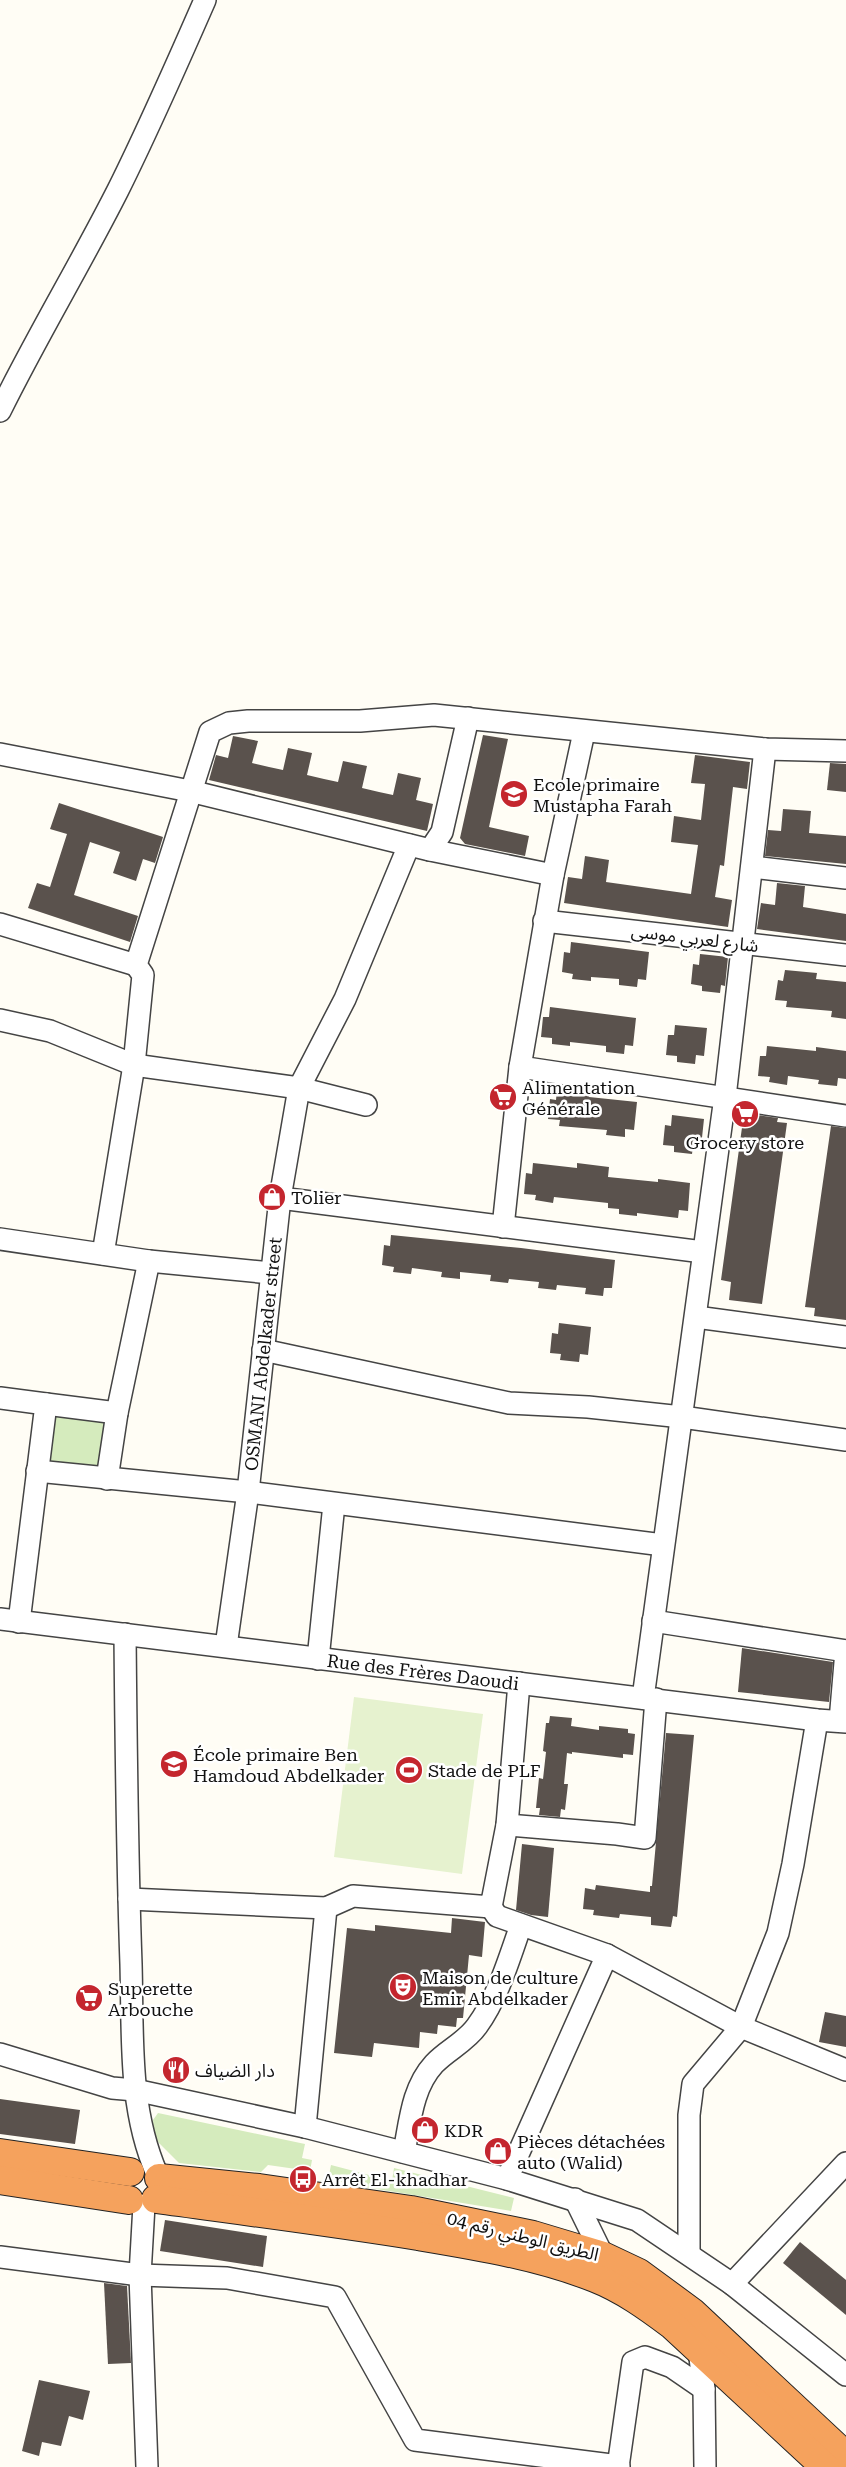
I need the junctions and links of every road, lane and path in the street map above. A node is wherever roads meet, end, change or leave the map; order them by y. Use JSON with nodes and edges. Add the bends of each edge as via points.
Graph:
{"nodes":[{"id":1,"x":204,"y":0,"type":"edge"},
{"id":2,"x":0,"y":411,"type":"edge"},
{"id":3,"x":468,"y":718,"type":"junction"},
{"id":4,"x":584,"y":732,"type":"junction"},
{"id":5,"x":764,"y":749,"type":"junction"},
{"id":6,"x":846,"y":752,"type":"edge"},
{"id":7,"x":0,"y":754,"type":"edge"},
{"id":8,"x":190,"y":791,"type":"junction"},
{"id":9,"x":409,"y":845,"type":"junction"},
{"id":10,"x":430,"y":850,"type":"junction"},
{"id":11,"x":752,"y":867,"type":"junction"},
{"id":12,"x":553,"y":875,"type":"junction"},
{"id":13,"x":846,"y":878,"type":"edge"},
{"id":14,"x":544,"y":920,"type":"junction"},
{"id":15,"x":0,"y":924,"type":"edge"},
{"id":16,"x":743,"y":944,"type":"junction"},
{"id":17,"x":846,"y":955,"type":"edge"},
{"id":18,"x":136,"y":965,"type":"junction"},
{"id":19,"x":0,"y":1020,"type":"edge"},
{"id":20,"x":134,"y":1066,"type":"junction"},
{"id":21,"x":520,"y":1067,"type":"junction"},
{"id":22,"x":299,"y":1088,"type":"junction"},
{"id":23,"x":725,"y":1097,"type":"junction"},
{"id":24,"x":366,"y":1105,"type":"dead end"},
{"id":25,"x":846,"y":1116,"type":"edge"},
{"id":26,"x":280,"y":1198,"type":"junction"},
{"id":27,"x":503,"y":1227,"type":"junction"},
{"id":28,"x":0,"y":1239,"type":"edge"},
{"id":29,"x":703,"y":1252,"type":"junction"},
{"id":30,"x":103,"y":1254,"type":"junction"},
{"id":31,"x":149,"y":1261,"type":"junction"},
{"id":32,"x":271,"y":1274,"type":"junction"},
{"id":33,"x":696,"y":1317,"type":"junction"},
{"id":34,"x":846,"y":1337,"type":"edge"},
{"id":35,"x":263,"y":1350,"type":"junction"},
{"id":36,"x":0,"y":1398,"type":"edge"},
{"id":37,"x":46,"y":1404,"type":"junction"},
{"id":38,"x":116,"y":1412,"type":"junction"},
{"id":39,"x":682,"y":1417,"type":"junction"},
{"id":40,"x":846,"y":1440,"type":"edge"},
{"id":41,"x":37,"y":1471,"type":"junction"},
{"id":42,"x":107,"y":1479,"type":"junction"},
{"id":43,"x":248,"y":1492,"type":"junction"},
{"id":44,"x":334,"y":1504,"type":"junction"},
{"id":45,"x":663,"y":1545,"type":"junction"},
{"id":46,"x":10,"y":1621,"type":"edge"},
{"id":47,"x":653,"y":1621,"type":"junction"},
{"id":48,"x":125,"y":1634,"type":"junction"},
{"id":49,"x":226,"y":1646,"type":"junction"},
{"id":50,"x":846,"y":1651,"type":"edge"},
{"id":51,"x":318,"y":1659,"type":"junction"},
{"id":52,"x":519,"y":1683,"type":"junction"},
{"id":53,"x":649,"y":1698,"type":"junction"},
{"id":54,"x":817,"y":1720,"type":"junction"},
{"id":55,"x":843,"y":1722,"type":"edge"},
{"id":56,"x":507,"y":1825,"type":"junction"},
{"id":57,"x":129,"y":1899,"type":"junction"},
{"id":58,"x":491,"y":1907,"type":"junction"},
{"id":59,"x":326,"y":1908,"type":"junction"},
{"id":60,"x":521,"y":1925,"type":"junction"},
{"id":61,"x":607,"y":1955,"type":"junction"},
{"id":62,"x":741,"y":2027,"type":"junction"},
{"id":63,"x":0,"y":2054,"type":"edge"},
{"id":64,"x":846,"y":2070,"type":"edge"},
{"id":65,"x":135,"y":2090,"type":"junction"},
{"id":66,"x":305,"y":2127,"type":"junction"},
{"id":67,"x":404,"y":2152,"type":"junction"},
{"id":68,"x":0,"y":2153,"type":"edge"},
{"id":69,"x":846,"y":2163,"type":"edge"},
{"id":70,"x":507,"y":2179,"type":"junction"},
{"id":71,"x":0,"y":2180,"type":"edge"},
{"id":72,"x":144,"y":2185,"type":"junction"},
{"id":73,"x":575,"y":2199,"type":"junction"},
{"id":74,"x":690,"y":2254,"type":"junction"},
{"id":75,"x":603,"y":2256,"type":"junction"},
{"id":76,"x":0,"y":2257,"type":"edge"},
{"id":77,"x":140,"y":2275,"type":"junction"},
{"id":78,"x":732,"y":2284,"type":"junction"},
{"id":79,"x":699,"y":2350,"type":"junction"},
{"id":80,"x":846,"y":2375,"type":"edge"},
{"id":81,"x":704,"y":2389,"type":"junction"},
{"id":82,"x":846,"y":2456,"type":"edge"},
{"id":83,"x":618,"y":2466,"type":"edge"},
{"id":84,"x":147,"y":2467,"type":"edge"},
{"id":85,"x":705,"y":2467,"type":"edge"},
{"id":86,"x":825,"y":2467,"type":"edge"}],
"edges":[{"from":1,"to":2,"type":"street","via":[[171,80],[118,191]]},
{"from":3,"to":4,"type":"street"},
{"from":3,"to":8,"type":"street","via":[[434,714],[360,721],[248,721],[229,724],[210,732]]},
{"from":3,"to":10,"type":"street","via":[[442,832]]},
{"from":4,"to":5,"type":"street"},
{"from":4,"to":12,"type":"street"},
{"from":5,"to":6,"type":"street"},
{"from":5,"to":11,"type":"street"},
{"from":7,"to":8,"type":"street"},
{"from":8,"to":9,"type":"street"},
{"from":8,"to":18,"type":"street"},
{"from":9,"to":10,"type":"street"},
{"from":9,"to":22,"type":"street","name":"OSMANI Abdelkader street","via":[[345,999]]},
{"from":10,"to":12,"type":"street"},
{"from":11,"to":13,"type":"street"},
{"from":11,"to":16,"type":"street"},
{"from":12,"to":14,"type":"street"},
{"from":14,"to":16,"type":"street","name":"شارع لعربي موسى"},
{"from":14,"to":21,"type":"street"},
{"from":15,"to":18,"type":"street"},
{"from":16,"to":17,"type":"street","name":"شارع لعربي موسى"},
{"from":16,"to":23,"type":"street"},
{"from":18,"to":20,"type":"street","via":[[143,975]]},
{"from":19,"to":20,"type":"street","via":[[50,1031]]},
{"from":20,"to":22,"type":"street"},
{"from":20,"to":30,"type":"street"},
{"from":21,"to":23,"type":"street"},
{"from":21,"to":27,"type":"street"},
{"from":22,"to":24,"type":"street"},
{"from":22,"to":26,"type":"street","name":"OSMANI Abdelkader street"},
{"from":23,"to":25,"type":"street"},
{"from":23,"to":29,"type":"street"},
{"from":26,"to":27,"type":"street"},
{"from":26,"to":32,"type":"street","name":"OSMANI Abdelkader street"},
{"from":27,"to":29,"type":"street"},
{"from":28,"to":30,"type":"street"},
{"from":29,"to":33,"type":"street"},
{"from":30,"to":31,"type":"street"},
{"from":31,"to":32,"type":"street"},
{"from":31,"to":38,"type":"street"},
{"from":32,"to":35,"type":"street","name":"OSMANI Abdelkader street"},
{"from":33,"to":34,"type":"street"},
{"from":33,"to":39,"type":"street"},
{"from":35,"to":39,"type":"street","via":[[509,1403]]},
{"from":35,"to":43,"type":"street","name":"OSMANI Abdelkader street"},
{"from":36,"to":37,"type":"street"},
{"from":37,"to":38,"type":"street"},
{"from":37,"to":41,"type":"street"},
{"from":38,"to":42,"type":"street"},
{"from":39,"to":40,"type":"street"},
{"from":39,"to":45,"type":"street"},
{"from":41,"to":42,"type":"street"},
{"from":41,"to":46,"type":"street"},
{"from":42,"to":43,"type":"street"},
{"from":43,"to":44,"type":"street"},
{"from":43,"to":49,"type":"street","name":"OSMANI Abdelkader street"},
{"from":44,"to":45,"type":"street"},
{"from":44,"to":51,"type":"street"},
{"from":45,"to":47,"type":"street"},
{"from":46,"to":48,"type":"street","name":"Rue des Frères Daoudi"},
{"from":47,"to":50,"type":"street"},
{"from":47,"to":53,"type":"street"},
{"from":48,"to":49,"type":"street","name":"Rue des Frères Daoudi"},
{"from":48,"to":57,"type":"street"},
{"from":49,"to":51,"type":"street","name":"Rue des Frères Daoudi"},
{"from":50,"to":55,"type":"street"},
{"from":51,"to":52,"type":"street","name":"Rue des Frères Daoudi"},
{"from":52,"to":53,"type":"street","name":"Rue des Frères Daoudi"},
{"from":52,"to":56,"type":"street"},
{"from":53,"to":54,"type":"street","name":"Rue des Frères Daoudi"},
{"from":53,"to":56,"type":"street","via":[[645,1838]]},
{"from":54,"to":55,"type":"street","name":"Rue des Frères Daoudi"},
{"from":54,"to":62,"type":"street","via":[[778,1933]]},
{"from":56,"to":58,"type":"street"},
{"from":57,"to":59,"type":"street"},
{"from":57,"to":65,"type":"street"},
{"from":58,"to":59,"type":"street","via":[[353,1896]]},
{"from":58,"to":60,"type":"street","via":[[497,1916]]},
{"from":59,"to":66,"type":"street"},
{"from":60,"to":61,"type":"street"},
{"from":60,"to":67,"type":"street","via":[[506,1971],[477,2026],[434,2063],[422,2079]]},
{"from":61,"to":62,"type":"street"},
{"from":61,"to":70,"type":"street"},
{"from":62,"to":64,"type":"street"},
{"from":62,"to":74,"type":"street","via":[[693,2084],[689,2115]]},
{"from":63,"to":65,"type":"street","via":[[112,2088]]},
{"from":65,"to":66,"type":"street"},
{"from":65,"to":72,"type":"street"},
{"from":66,"to":67,"type":"street"},
{"from":67,"to":70,"type":"street"},
{"from":68,"to":72,"type":"highway","name":"الطريق الوطني رقم 04"},
{"from":69,"to":78,"type":"street"},
{"from":70,"to":73,"type":"street"},
{"from":71,"to":72,"type":"highway","name":"الطريق الوطني رقم 04"},
{"from":72,"to":75,"type":"highway","name":"الطريق الوطني رقم 04","via":[[259,2188],[411,2210],[524,2233]]},
{"from":72,"to":77,"type":"street"},
{"from":72,"to":79,"type":"highway","name":"الطريق الوطني رقم 04","via":[[475,2245],[567,2268],[596,2278],[648,2306]]},
{"from":73,"to":74,"type":"street","via":[[637,2220]]},
{"from":73,"to":75,"type":"street"},
{"from":74,"to":78,"type":"street"},
{"from":75,"to":82,"type":"highway","name":"الطريق الوطني رقم 04","via":[[639,2273],[692,2312]]},
{"from":76,"to":77,"type":"street"},
{"from":77,"to":83,"type":"street","via":[[227,2278],[335,2297],[415,2440]]},
{"from":77,"to":84,"type":"street"},
{"from":78,"to":80,"type":"street"},
{"from":79,"to":81,"type":"street"},
{"from":79,"to":86,"type":"highway","name":"الطريق الوطني رقم 04"},
{"from":81,"to":83,"type":"street","via":[[672,2367],[645,2357],[633,2362]]},
{"from":81,"to":85,"type":"street"}]}
